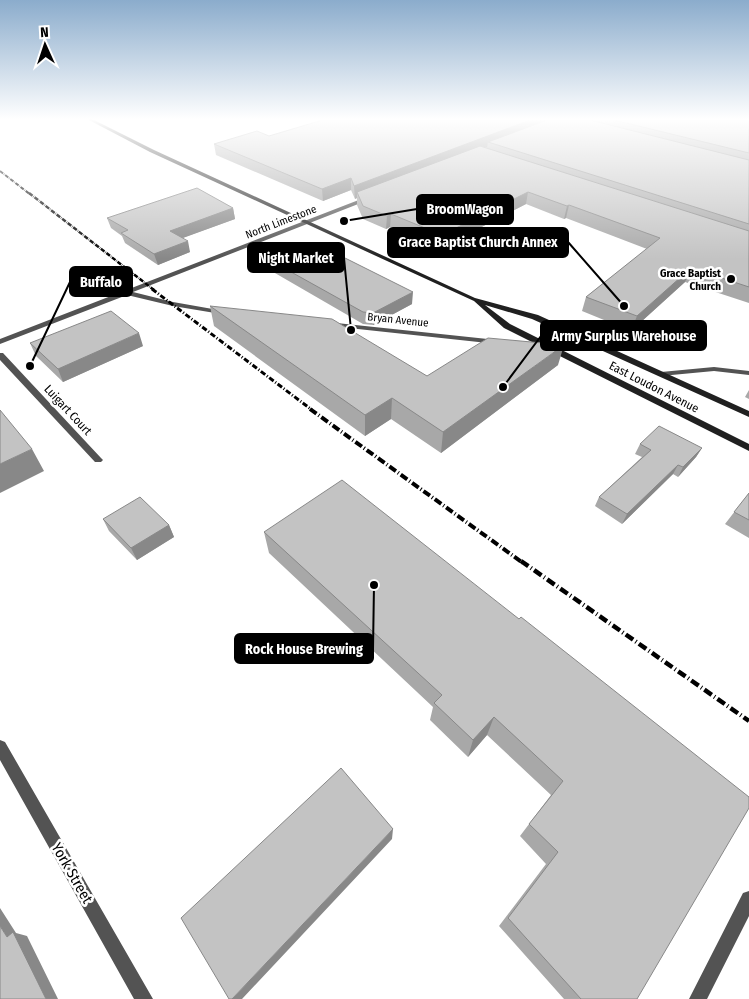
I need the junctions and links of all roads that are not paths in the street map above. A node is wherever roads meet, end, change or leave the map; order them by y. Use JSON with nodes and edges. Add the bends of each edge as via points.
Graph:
{"nodes":[{"id":1,"x":183,"y":166,"type":"edge"},
{"id":2,"x":373,"y":196,"type":"edge"},
{"id":3,"x":306,"y":223,"type":"junction"},
{"id":4,"x":127,"y":293,"type":"junction"},
{"id":5,"x":472,"y":299,"type":"junction"},
{"id":6,"x":231,"y":314,"type":"edge"},
{"id":7,"x":321,"y":323,"type":"edge"},
{"id":8,"x":0,"y":342,"type":"edge"},
{"id":9,"x":510,"y":343,"type":"edge"},
{"id":10,"x":530,"y":345,"type":"edge"},
{"id":11,"x":549,"y":347,"type":"junction"},
{"id":12,"x":0,"y":355,"type":"edge"},
{"id":13,"x":749,"y":373,"type":"edge"},
{"id":14,"x":661,"y":374,"type":"junction"},
{"id":15,"x":749,"y":414,"type":"edge"},
{"id":16,"x":749,"y":448,"type":"edge"},
{"id":17,"x":98,"y":460,"type":"dead end"},
{"id":18,"x":0,"y":746,"type":"edge"},
{"id":19,"x":749,"y":899,"type":"edge"},
{"id":20,"x":144,"y":999,"type":"edge"},
{"id":21,"x":698,"y":999,"type":"edge"}],
"edges":[{"from":1,"to":3,"type":"main road","name":"East Loudon Avenue"},
{"from":2,"to":3,"type":"street","name":"North Limestone"},
{"from":3,"to":4,"type":"street","name":"North Limestone"},
{"from":3,"to":5,"type":"main road","name":"East Loudon Avenue"},
{"from":4,"to":6,"type":"street"},
{"from":4,"to":8,"type":"street","name":"North Limestone"},
{"from":5,"to":11,"type":"main road","name":"East Loudon Avenue","via":[[507,326]]},
{"from":5,"to":14,"type":"main road","name":"East Loudon Avenue","via":[[535,317]]},
{"from":7,"to":9,"type":"street","name":"Bryan Avenue"},
{"from":10,"to":11,"type":"street"},
{"from":11,"to":16,"type":"main road","name":"East Loudon Avenue"},
{"from":12,"to":17,"type":"street","name":"Luigart Court"},
{"from":13,"to":14,"type":"street","via":[[714,369]]},
{"from":14,"to":15,"type":"main road","name":"East Loudon Avenue"},
{"from":18,"to":20,"type":"street","name":"York Street"},
{"from":19,"to":21,"type":"street"}]}
